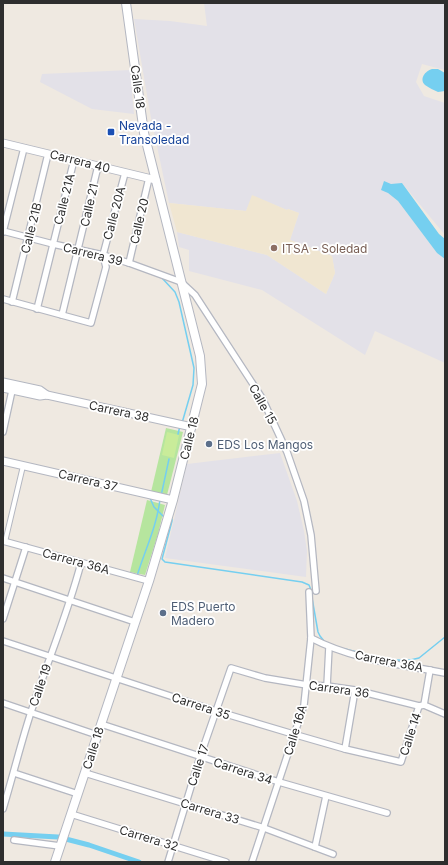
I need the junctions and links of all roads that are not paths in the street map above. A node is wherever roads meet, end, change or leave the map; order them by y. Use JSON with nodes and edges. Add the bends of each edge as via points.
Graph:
{"nodes":[{"id":1,"x":126,"y":3,"type":"edge"},
{"id":2,"x":3,"y":143,"type":"edge"},
{"id":3,"x":24,"y":148,"type":"junction"},
{"id":4,"x":48,"y":154,"type":"junction"},
{"id":5,"x":74,"y":160,"type":"junction"},
{"id":6,"x":98,"y":166,"type":"junction"},
{"id":7,"x":125,"y":173,"type":"junction"},
{"id":8,"x":152,"y":179,"type":"junction"},
{"id":9,"x":3,"y":231,"type":"edge"},
{"id":10,"x":29,"y":238,"type":"junction"},
{"id":11,"x":53,"y":244,"type":"junction"},
{"id":12,"x":78,"y":250,"type":"junction"},
{"id":13,"x":103,"y":255,"type":"junction"},
{"id":14,"x":129,"y":263,"type":"junction"},
{"id":15,"x":181,"y":282,"type":"junction"},
{"id":16,"x":3,"y":299,"type":"edge"},
{"id":17,"x":12,"y":302,"type":"junction"},
{"id":18,"x":37,"y":308,"type":"junction"},
{"id":19,"x":62,"y":314,"type":"junction"},
{"id":20,"x":3,"y":382,"type":"edge"},
{"id":21,"x":13,"y":387,"type":"junction"},
{"id":22,"x":3,"y":388,"type":"edge"},
{"id":23,"x":192,"y":426,"type":"junction"},
{"id":24,"x":3,"y":432,"type":"edge"},
{"id":25,"x":3,"y":461,"type":"edge"},
{"id":26,"x":23,"y":466,"type":"junction"},
{"id":27,"x":173,"y":500,"type":"junction"},
{"id":28,"x":4,"y":542,"type":"edge"},
{"id":29,"x":26,"y":547,"type":"junction"},
{"id":30,"x":80,"y":562,"type":"junction"},
{"id":31,"x":3,"y":578,"type":"edge"},
{"id":32,"x":149,"y":581,"type":"junction"},
{"id":33,"x":15,"y":582,"type":"junction"},
{"id":34,"x":316,"y":590,"type":"dead end"},
{"id":35,"x":309,"y":592,"type":"dead end"},
{"id":36,"x":71,"y":601,"type":"junction"},
{"id":37,"x":3,"y":619,"type":"edge"},
{"id":38,"x":135,"y":622,"type":"junction"},
{"id":39,"x":311,"y":638,"type":"junction"},
{"id":40,"x":3,"y":641,"type":"edge"},
{"id":41,"x":329,"y":647,"type":"junction"},
{"id":42,"x":50,"y":656,"type":"junction"},
{"id":43,"x":231,"y":668,"type":"joint"},
{"id":44,"x":430,"y":670,"type":"junction"},
{"id":45,"x":445,"y":673,"type":"edge"},
{"id":46,"x":116,"y":678,"type":"junction"},
{"id":47,"x":307,"y":685,"type":"junction"},
{"id":48,"x":327,"y":686,"type":"junction"},
{"id":49,"x":355,"y":690,"type":"junction"},
{"id":50,"x":3,"y":702,"type":"edge"},
{"id":51,"x":421,"y":706,"type":"junction"},
{"id":52,"x":31,"y":711,"type":"junction"},
{"id":53,"x":216,"y":711,"type":"junction"},
{"id":54,"x":445,"y":714,"type":"edge"},
{"id":55,"x":101,"y":724,"type":"junction"},
{"id":56,"x":293,"y":734,"type":"junction"},
{"id":57,"x":97,"y":735,"type":"junction"},
{"id":58,"x":345,"y":750,"type":"junction"},
{"id":59,"x":200,"y":757,"type":"junction"},
{"id":60,"x":401,"y":762,"type":"joint"},
{"id":61,"x":14,"y":772,"type":"junction"},
{"id":62,"x":85,"y":773,"type":"junction"},
{"id":63,"x":279,"y":782,"type":"junction"},
{"id":64,"x":78,"y":794,"type":"junction"},
{"id":65,"x":326,"y":796,"type":"junction"},
{"id":66,"x":186,"y":804,"type":"junction"},
{"id":67,"x":3,"y":809,"type":"edge"},
{"id":68,"x":387,"y":813,"type":"dead end"},
{"id":69,"x":71,"y":814,"type":"junction"},
{"id":70,"x":264,"y":828,"type":"junction"},
{"id":71,"x":14,"y":840,"type":"dead end"},
{"id":72,"x":61,"y":844,"type":"junction"},
{"id":73,"x":173,"y":846,"type":"junction"},
{"id":74,"x":315,"y":847,"type":"junction"},
{"id":75,"x":333,"y":854,"type":"dead end"},
{"id":76,"x":55,"y":862,"type":"edge"},
{"id":77,"x":168,"y":862,"type":"edge"},
{"id":78,"x":226,"y":862,"type":"edge"},
{"id":79,"x":252,"y":862,"type":"edge"}],
"edges":[{"from":1,"to":8,"type":"main road","name":"Calle 18"},
{"from":2,"to":3,"type":"street","name":"Carrera 40"},
{"from":3,"to":4,"type":"street","name":"Carrera 40"},
{"from":3,"to":9,"type":"street"},
{"from":4,"to":5,"type":"street","name":"Carrera 40"},
{"from":4,"to":10,"type":"street","name":"Calle 21B"},
{"from":5,"to":6,"type":"street","name":"Carrera 40"},
{"from":5,"to":11,"type":"street","name":"Calle 21A"},
{"from":6,"to":7,"type":"street","name":"Carrera 40"},
{"from":6,"to":12,"type":"street","name":"Calle 21"},
{"from":7,"to":8,"type":"street","name":"Carrera 40"},
{"from":7,"to":13,"type":"street","name":"Calle 20A"},
{"from":8,"to":14,"type":"street","name":"Calle 20"},
{"from":8,"to":15,"type":"main road","name":"Calle 18"},
{"from":9,"to":10,"type":"street","name":"Carrera 39"},
{"from":10,"to":11,"type":"street","name":"Carrera 39"},
{"from":10,"to":17,"type":"street","name":"Calle 21B"},
{"from":11,"to":12,"type":"street","name":"Carrera 39"},
{"from":11,"to":18,"type":"street","name":"Calle 21A"},
{"from":12,"to":13,"type":"street","name":"Carrera 39"},
{"from":12,"to":19,"type":"street","name":"Calle 21"},
{"from":13,"to":14,"type":"street","name":"Carrera 39"},
{"from":13,"to":19,"type":"street","name":"Calle 20A","via":[[106,267],[91,323]]},
{"from":14,"to":15,"type":"street","name":"Carrera 39"},
{"from":15,"to":23,"type":"main road","name":"Calle 18","via":[[202,371],[202,384]]},
{"from":15,"to":34,"type":"street","name":"Calle 15","via":[[195,295],[262,398],[287,452],[307,515]]},
{"from":16,"to":17,"type":"street"},
{"from":17,"to":18,"type":"street"},
{"from":18,"to":19,"type":"street"},
{"from":20,"to":21,"type":"street","name":"Carrera 38"},
{"from":21,"to":22,"type":"street","name":"Carrera 38"},
{"from":21,"to":23,"type":"street","name":"Carrera 38","via":[[40,396],[47,395]]},
{"from":21,"to":24,"type":"street"},
{"from":23,"to":27,"type":"main road","name":"Calle 18"},
{"from":25,"to":26,"type":"street","name":"Carrera 37"},
{"from":26,"to":27,"type":"street","name":"Carrera 37"},
{"from":26,"to":28,"type":"street"},
{"from":27,"to":32,"type":"main road","name":"Calle 18"},
{"from":28,"to":29,"type":"street","name":"Carrera 36A"},
{"from":29,"to":30,"type":"street","name":"Carrera 36A"},
{"from":29,"to":33,"type":"street"},
{"from":30,"to":32,"type":"street","name":"Carrera 36A"},
{"from":30,"to":36,"type":"street","name":"Calle 19"},
{"from":31,"to":33,"type":"street"},
{"from":32,"to":38,"type":"main road","name":"Calle 18"},
{"from":33,"to":36,"type":"street"},
{"from":33,"to":37,"type":"street"},
{"from":35,"to":39,"type":"street","name":"Calle 16A"},
{"from":36,"to":38,"type":"street"},
{"from":36,"to":42,"type":"street","name":"Calle 19"},
{"from":38,"to":46,"type":"main road","name":"Calle 18"},
{"from":39,"to":41,"type":"street","name":"Carrera 36A"},
{"from":39,"to":47,"type":"street","name":"Calle 16A"},
{"from":40,"to":42,"type":"street","name":"Carrera 35"},
{"from":41,"to":44,"type":"street","name":"Carrera 36A","via":[[371,660]]},
{"from":41,"to":48,"type":"street"},
{"from":42,"to":46,"type":"street","name":"Carrera 35"},
{"from":42,"to":52,"type":"street","name":"Calle 19"},
{"from":43,"to":47,"type":"street","name":"Carrera 36","via":[[265,678]]},
{"from":43,"to":53,"type":"street","name":"Calle 17"},
{"from":44,"to":45,"type":"street","name":"Carrera 36A"},
{"from":44,"to":51,"type":"street","name":"Calle 14"},
{"from":46,"to":53,"type":"street","name":"Carrera 35"},
{"from":46,"to":55,"type":"main road","name":"Calle 18"},
{"from":47,"to":48,"type":"street","name":"Carrera 36"},
{"from":47,"to":56,"type":"street","name":"Calle 16A","via":[[304,705]]},
{"from":48,"to":49,"type":"street","name":"Carrera 36"},
{"from":49,"to":51,"type":"street","name":"Carrera 36"},
{"from":49,"to":58,"type":"street"},
{"from":50,"to":52,"type":"street"},
{"from":51,"to":54,"type":"street","name":"Carrera 36"},
{"from":51,"to":60,"type":"street","name":"Calle 14"},
{"from":52,"to":57,"type":"street"},
{"from":52,"to":61,"type":"street","name":"Calle 19"},
{"from":53,"to":56,"type":"street","name":"Carrera 35"},
{"from":53,"to":59,"type":"street","name":"Calle 17"},
{"from":55,"to":57,"type":"main road","name":"Calle 18"},
{"from":55,"to":59,"type":"street","name":"Carrera 34"},
{"from":56,"to":58,"type":"street","name":"Carrera 35"},
{"from":56,"to":63,"type":"street","name":"Calle 16A"},
{"from":57,"to":62,"type":"main road","name":"Calle 18"},
{"from":58,"to":60,"type":"street","name":"Carrera 35"},
{"from":59,"to":63,"type":"street","name":"Carrera 34"},
{"from":59,"to":66,"type":"street","name":"Calle 17"},
{"from":61,"to":64,"type":"street"},
{"from":61,"to":67,"type":"street","name":"Calle 19"},
{"from":62,"to":64,"type":"main road","name":"Calle 18"},
{"from":62,"to":66,"type":"street","name":"Carrera 33"},
{"from":63,"to":65,"type":"street","name":"Carrera 34"},
{"from":63,"to":70,"type":"street","name":"Calle 16A"},
{"from":64,"to":69,"type":"main road","name":"Calle 18"},
{"from":65,"to":68,"type":"street","name":"Carrera 34"},
{"from":65,"to":74,"type":"street"},
{"from":66,"to":70,"type":"street","name":"Carrera 33"},
{"from":66,"to":73,"type":"street","name":"Calle 17"},
{"from":69,"to":72,"type":"main road","name":"Calle 18"},
{"from":69,"to":73,"type":"street","name":"Carrera 32"},
{"from":70,"to":74,"type":"street","name":"Carrera 33"},
{"from":70,"to":79,"type":"street","name":"Calle 16A"},
{"from":71,"to":72,"type":"street"},
{"from":72,"to":76,"type":"main road","name":"Calle 18"},
{"from":73,"to":77,"type":"street","name":"Calle 17"},
{"from":73,"to":78,"type":"street","name":"Carrera 32"},
{"from":74,"to":75,"type":"street","name":"Carrera 33"}]}
